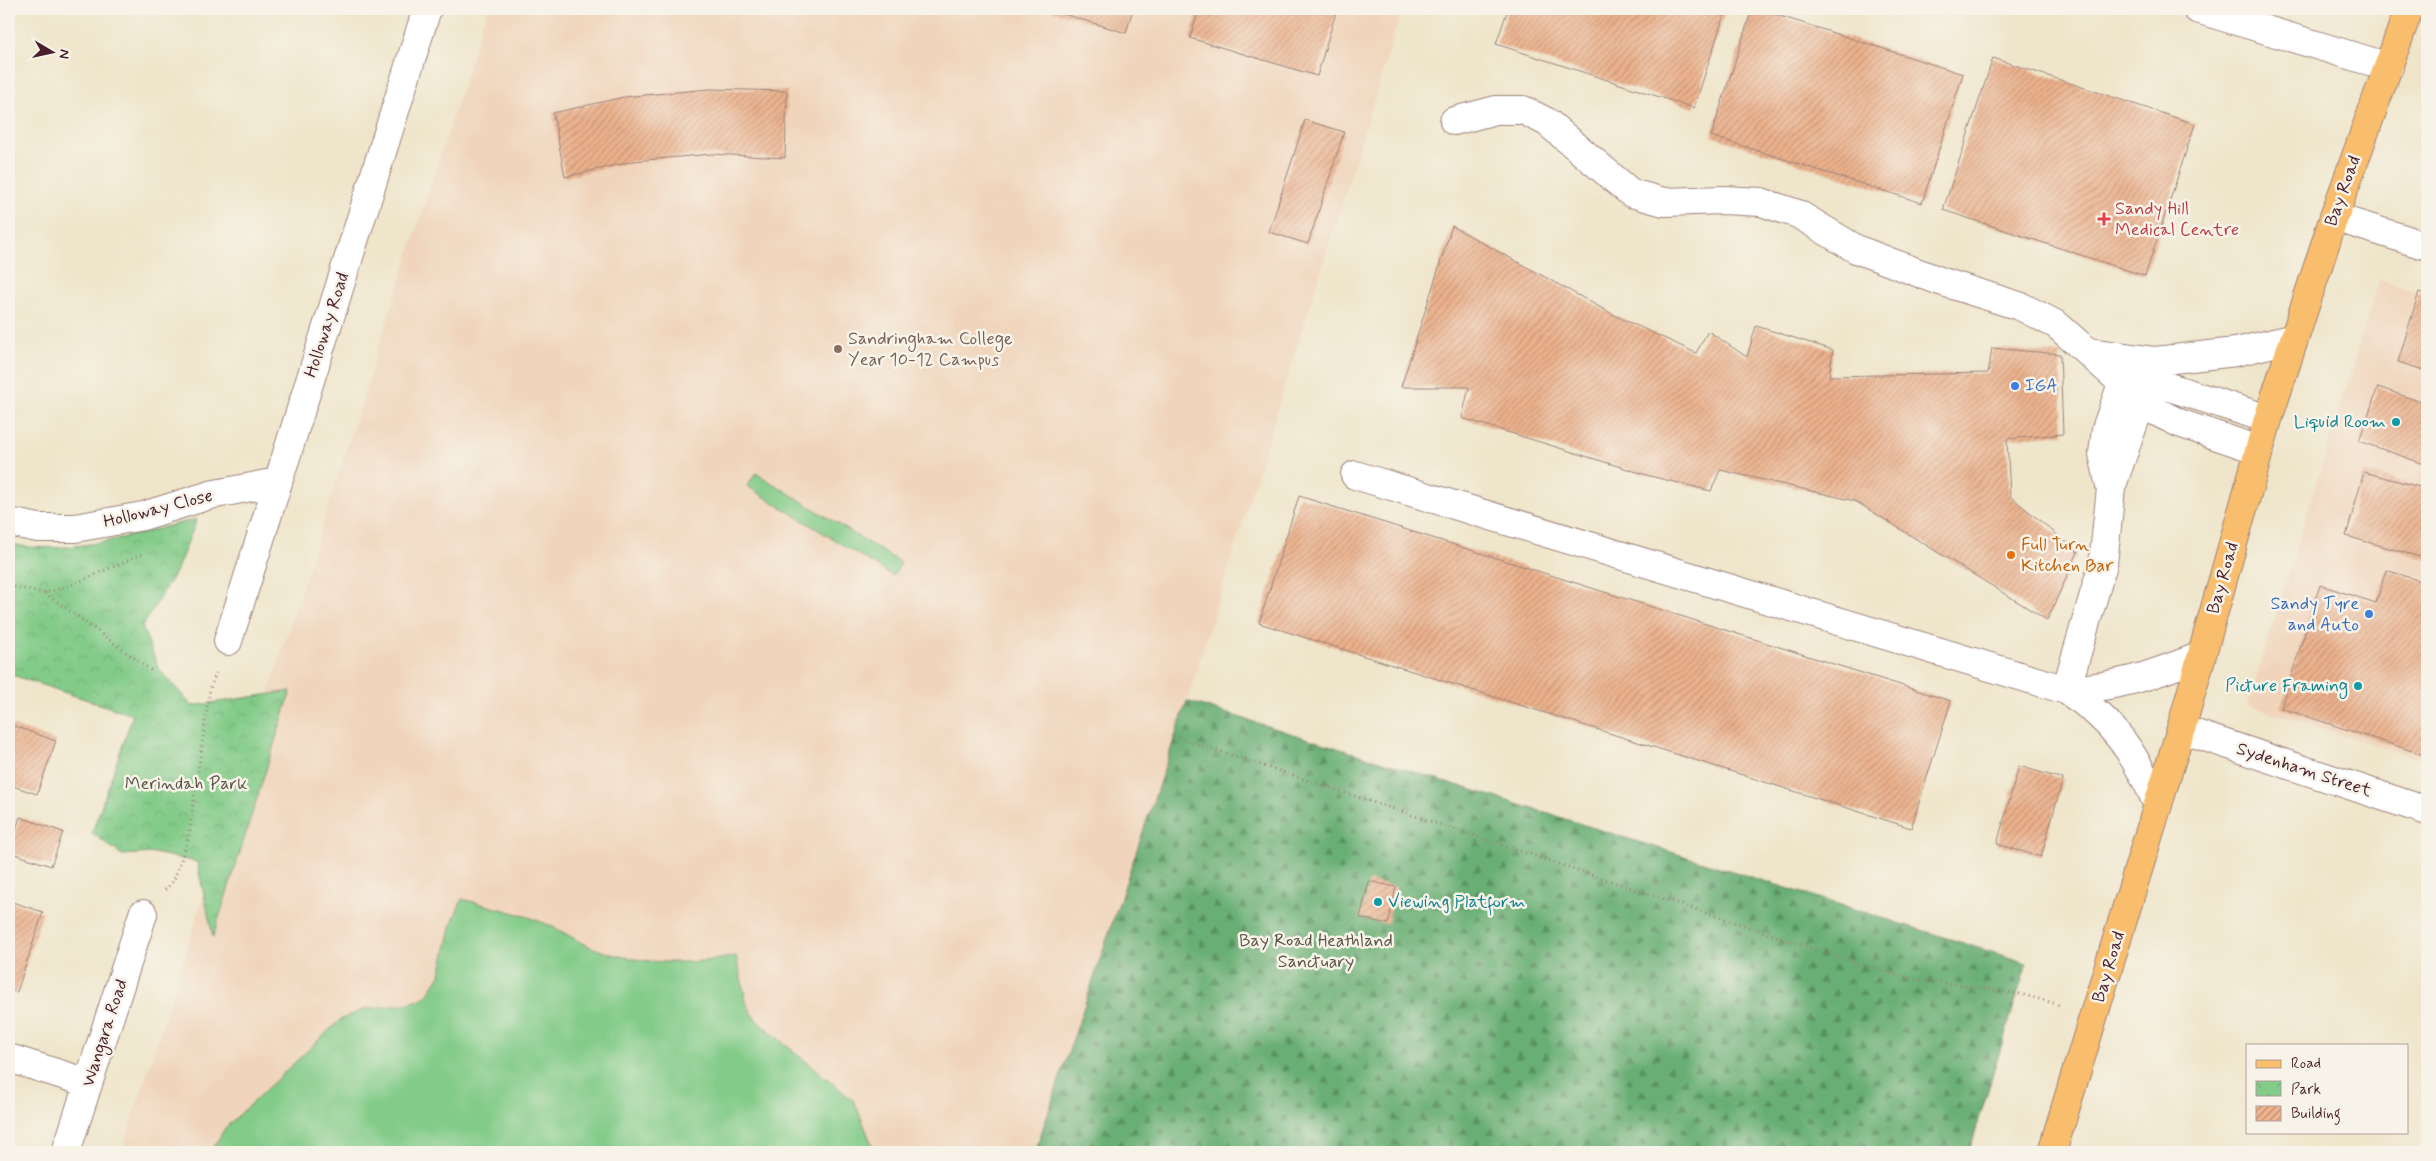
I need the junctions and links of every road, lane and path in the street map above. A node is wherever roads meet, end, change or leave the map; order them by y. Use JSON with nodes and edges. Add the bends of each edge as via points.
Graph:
{"nodes":[{"id":1,"x":427,"y":9,"type":"edge"},
{"id":2,"x":2197,"y":9,"type":"edge"},
{"id":3,"x":2409,"y":9,"type":"edge"},
{"id":4,"x":2388,"y":67,"type":"junction"},
{"id":5,"x":1454,"y":121,"type":"dead end"},
{"id":6,"x":2334,"y":217,"type":"junction"},
{"id":7,"x":2427,"y":246,"type":"edge"},
{"id":8,"x":2294,"y":338,"type":"junction"},
{"id":9,"x":2089,"y":352,"type":"junction"},
{"id":10,"x":2137,"y":388,"type":"junction"},
{"id":11,"x":2268,"y":419,"type":"junction"},
{"id":12,"x":2259,"y":450,"type":"junction"},
{"id":13,"x":1355,"y":475,"type":"dead end"},
{"id":14,"x":277,"y":482,"type":"junction"},
{"id":15,"x":9,"y":522,"type":"edge"},
{"id":16,"x":146,"y":552,"type":"dead end"},
{"id":17,"x":9,"y":586,"type":"edge"},
{"id":18,"x":45,"y":593,"type":"junction"},
{"id":19,"x":228,"y":642,"type":"joint"},
{"id":20,"x":2201,"y":656,"type":"junction"},
{"id":21,"x":152,"y":671,"type":"dead end"},
{"id":22,"x":2066,"y":690,"type":"junction"},
{"id":23,"x":2181,"y":729,"type":"junction"},
{"id":24,"x":1174,"y":736,"type":"dead end"},
{"id":25,"x":2158,"y":805,"type":"junction"},
{"id":26,"x":2427,"y":811,"type":"edge"},
{"id":27,"x":143,"y":914,"type":"joint"},
{"id":28,"x":2094,"y":1017,"type":"junction"},
{"id":29,"x":9,"y":1058,"type":"edge"},
{"id":30,"x":88,"y":1084,"type":"junction"},
{"id":31,"x":66,"y":1152,"type":"edge"},
{"id":32,"x":2052,"y":1152,"type":"edge"}],
"edges":[{"from":1,"to":14,"type":"street","name":"Holloway Road"},
{"from":2,"to":4,"type":"street"},
{"from":3,"to":4,"type":"main road","name":"Bay Road"},
{"from":4,"to":6,"type":"main road","name":"Bay Road"},
{"from":5,"to":9,"type":"street","via":[[1496,110],[1523,110],[1547,122],[1631,193],[1664,202],[1761,202],[1798,214],[1856,248],[1940,281],[2022,307],[2057,325]]},
{"from":6,"to":7,"type":"street"},
{"from":6,"to":8,"type":"main road","name":"Bay Road"},
{"from":8,"to":9,"type":"street","via":[[2236,352],[2155,361]]},
{"from":8,"to":11,"type":"main road","name":"Bay Road"},
{"from":9,"to":10,"type":"street"},
{"from":10,"to":11,"type":"street","via":[[2160,384]]},
{"from":10,"to":12,"type":"street","via":[[2153,410],[2179,423]]},
{"from":10,"to":22,"type":"street","via":[[2110,488],[2103,564]]},
{"from":11,"to":12,"type":"main road","name":"Bay Road"},
{"from":12,"to":20,"type":"main road","name":"Bay Road"},
{"from":13,"to":22,"type":"street"},
{"from":14,"to":15,"type":"street","name":"Holloway Close","via":[[210,494],[142,516],[75,528],[38,528]]},
{"from":14,"to":19,"type":"street","name":"Holloway Road"},
{"from":16,"to":18,"type":"path","via":[[69,586]]},
{"from":17,"to":18,"type":"path"},
{"from":18,"to":21,"type":"path"},
{"from":19,"to":27,"type":"path","via":[[210,689],[188,840],[174,880]]},
{"from":20,"to":22,"type":"street","via":[[2136,681]]},
{"from":20,"to":23,"type":"main road","name":"Bay Road"},
{"from":22,"to":25,"type":"street","via":[[2091,706],[2119,735],[2140,766]]},
{"from":23,"to":25,"type":"main road","name":"Bay Road"},
{"from":23,"to":26,"type":"street","name":"Sydenham Street"},
{"from":24,"to":28,"type":"path","via":[[1878,970],[1924,981],[1994,988],[2040,998]]},
{"from":25,"to":28,"type":"main road","name":"Bay Road"},
{"from":27,"to":30,"type":"street","name":"Wangara Road"},
{"from":28,"to":32,"type":"main road","name":"Bay Road"},
{"from":29,"to":30,"type":"street"},
{"from":30,"to":31,"type":"street","name":"Wangara Road"}]}
